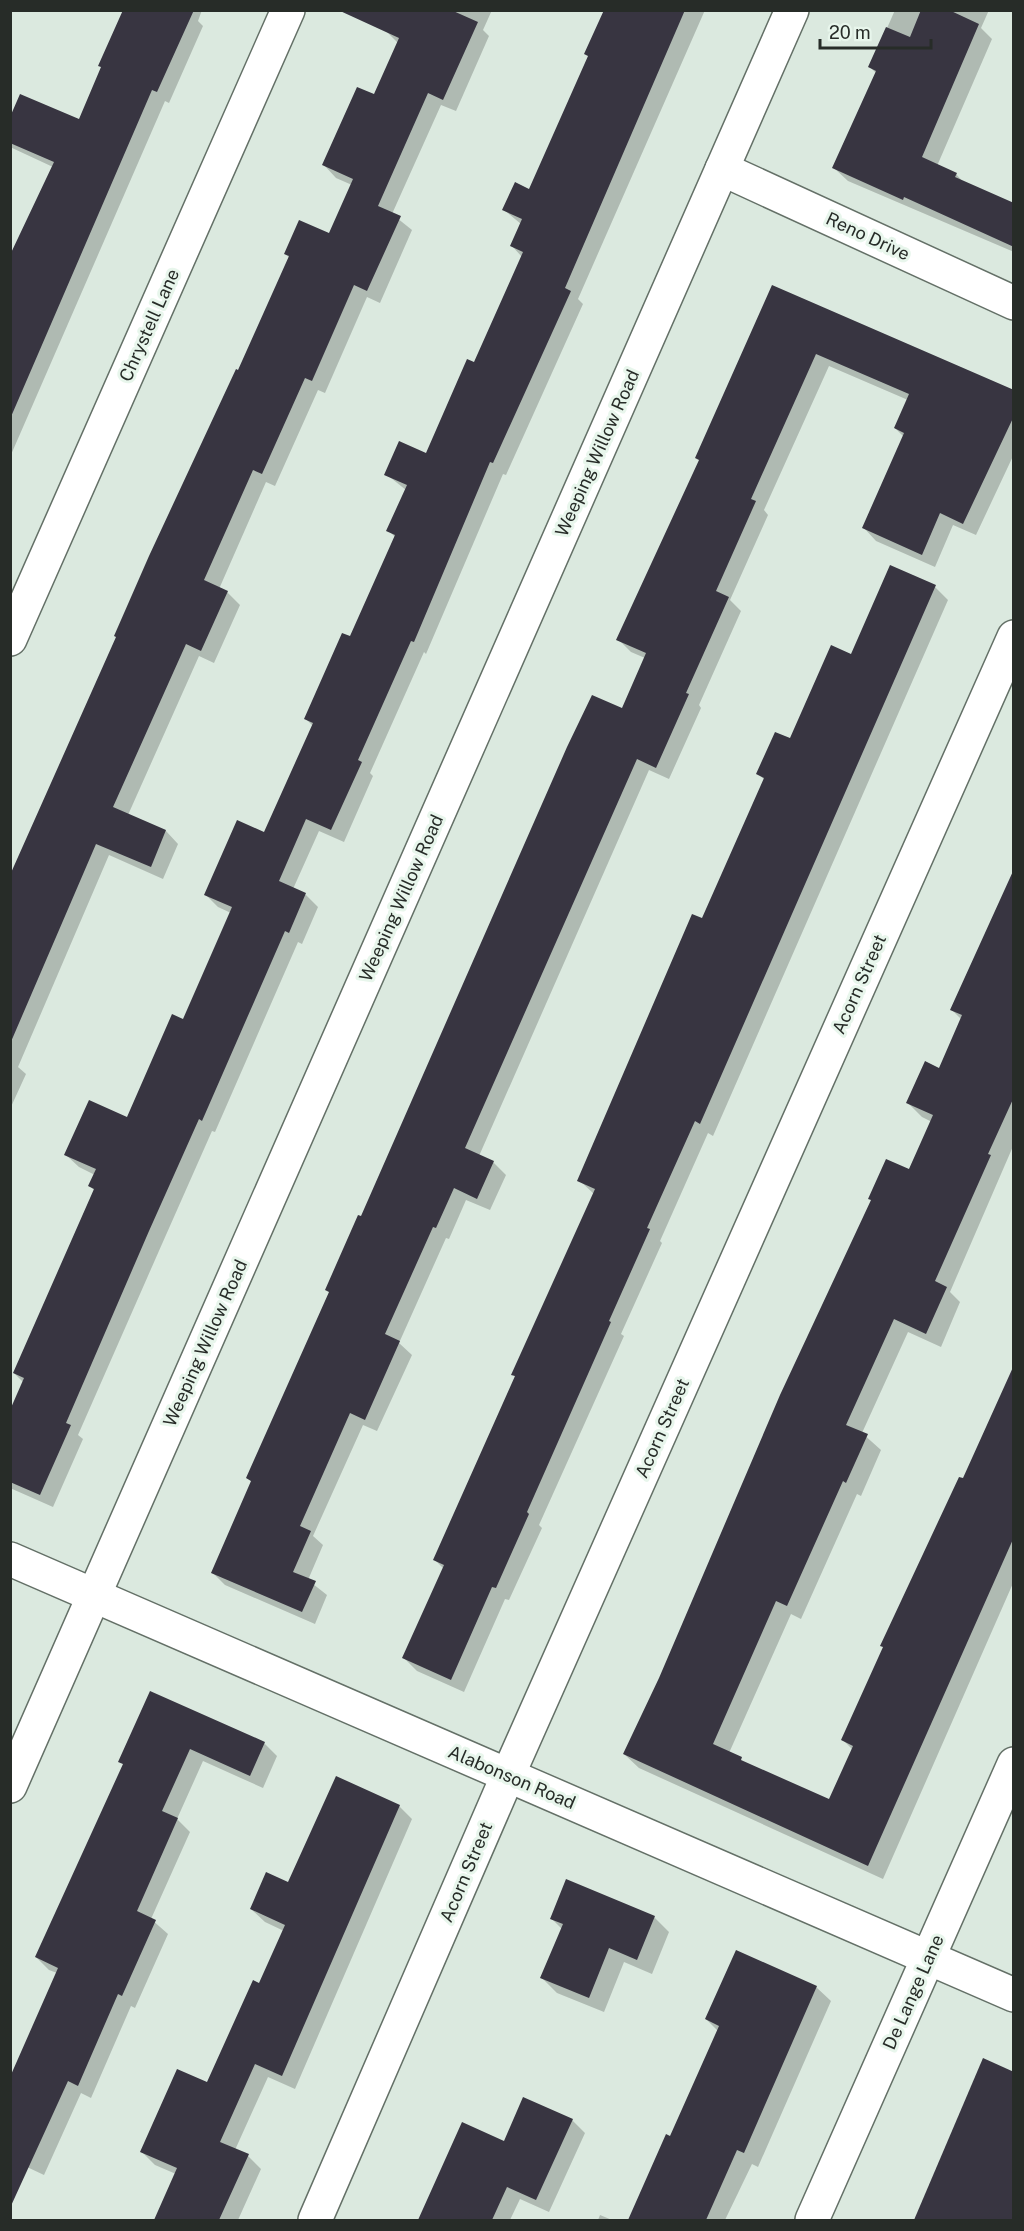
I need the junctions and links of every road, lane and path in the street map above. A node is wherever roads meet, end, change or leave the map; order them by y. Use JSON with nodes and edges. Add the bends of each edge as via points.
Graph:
{"nodes":[{"id":1,"x":288,"y":10,"type":"edge"},
{"id":2,"x":792,"y":10,"type":"edge"},
{"id":3,"x":722,"y":169,"type":"junction"},
{"id":4,"x":1014,"y":303,"type":"edge"},
{"id":5,"x":1014,"y":637,"type":"edge"},
{"id":6,"x":10,"y":639,"type":"edge"},
{"id":7,"x":10,"y":1559,"type":"edge"},
{"id":8,"x":94,"y":1595,"type":"junction"},
{"id":9,"x":1014,"y":1764,"type":"edge"},
{"id":10,"x":508,"y":1775,"type":"junction"},
{"id":11,"x":10,"y":1786,"type":"edge"},
{"id":12,"x":928,"y":1958,"type":"junction"},
{"id":13,"x":1014,"y":1995,"type":"edge"},
{"id":14,"x":315,"y":2220,"type":"edge"},
{"id":15,"x":812,"y":2220,"type":"edge"}],
"edges":[{"from":1,"to":6,"type":"street","name":"Chrystell Lane"},
{"from":2,"to":3,"type":"street","name":"Weeping Willow Road"},
{"from":3,"to":4,"type":"street","name":"Reno Drive"},
{"from":3,"to":8,"type":"street","name":"Weeping Willow Road"},
{"from":5,"to":10,"type":"street","name":"Acorn Street"},
{"from":7,"to":8,"type":"street","name":"Alabonson Road"},
{"from":8,"to":10,"type":"street","name":"Alabonson Road"},
{"from":8,"to":11,"type":"street","name":"Weeping Willow Road"},
{"from":9,"to":12,"type":"street","name":"De Lange Lane"},
{"from":10,"to":12,"type":"street","name":"Alabonson Road"},
{"from":10,"to":14,"type":"street","name":"Acorn Street"},
{"from":12,"to":13,"type":"street","name":"Alabonson Road"},
{"from":12,"to":15,"type":"street","name":"De Lange Lane"}]}
